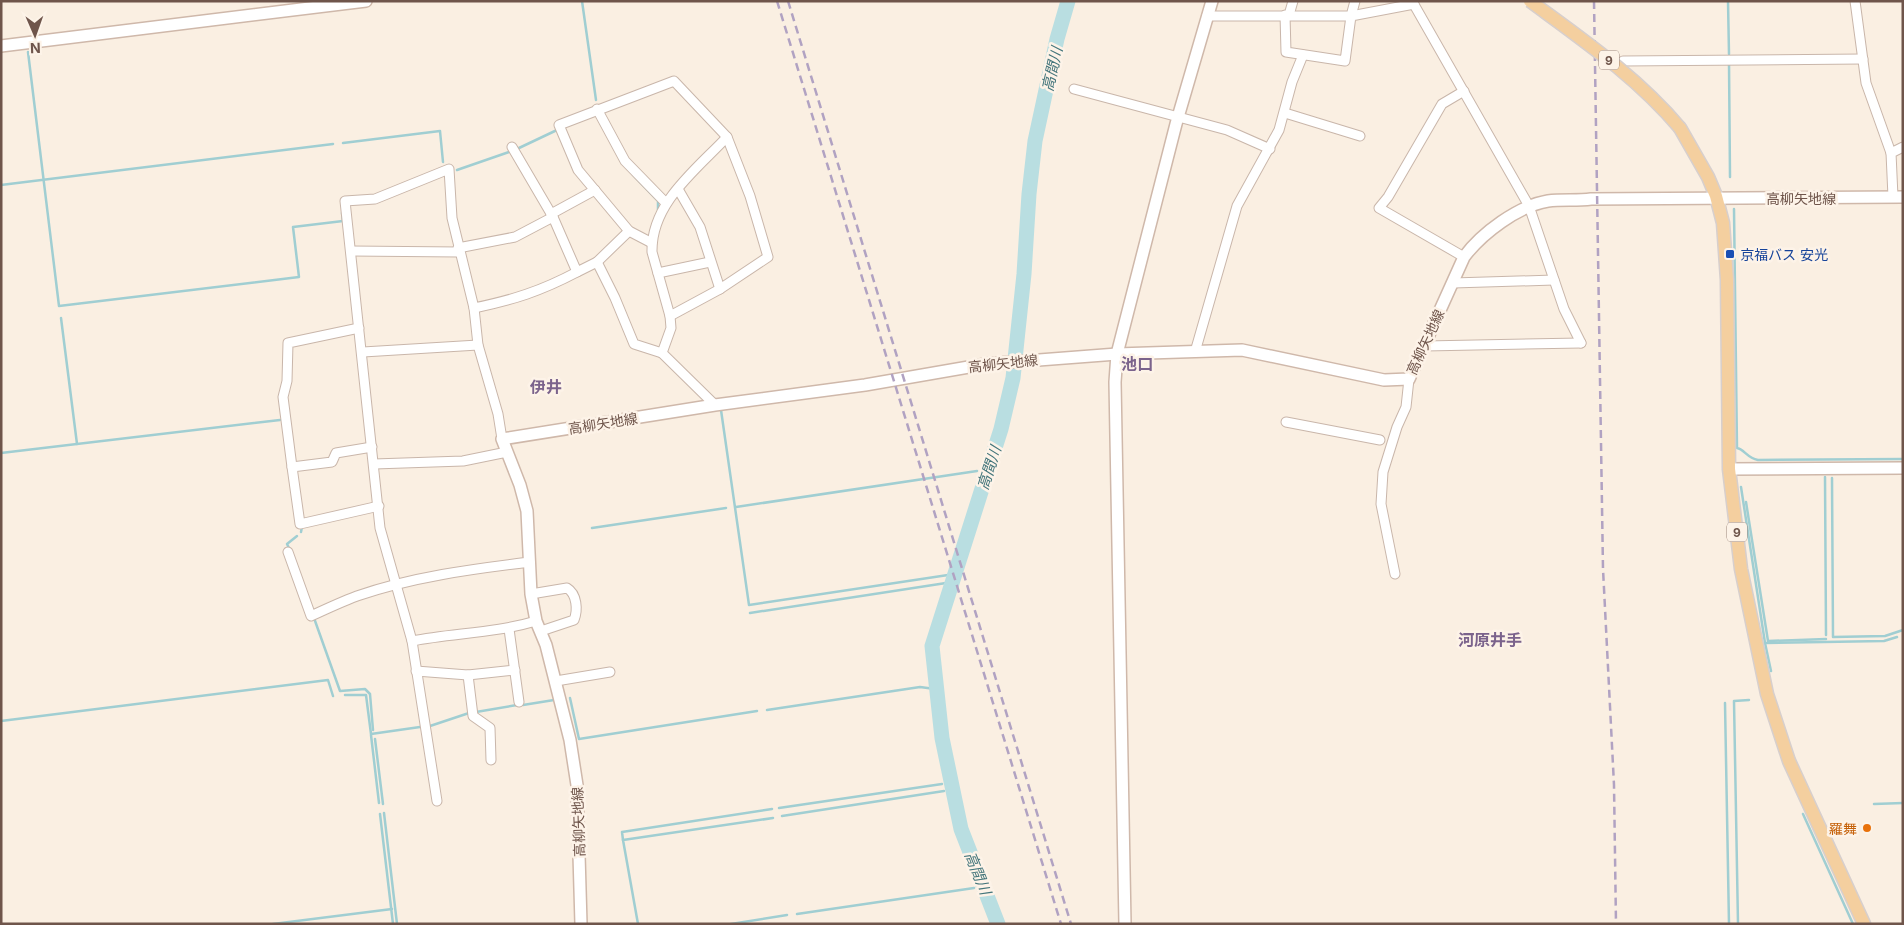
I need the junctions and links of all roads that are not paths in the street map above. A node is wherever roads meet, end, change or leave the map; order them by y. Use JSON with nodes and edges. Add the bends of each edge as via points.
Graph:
{"nodes":[{"id":1,"x":366,"y":1,"type":"edge"},
{"id":2,"x":1212,"y":1,"type":"edge"},
{"id":3,"x":1293,"y":1,"type":"edge"},
{"id":4,"x":1355,"y":1,"type":"edge"},
{"id":5,"x":1530,"y":1,"type":"edge"},
{"id":6,"x":1855,"y":1,"type":"edge"},
{"id":7,"x":1413,"y":3,"type":"edge"},
{"id":8,"x":1287,"y":15,"type":"junction"},
{"id":9,"x":1207,"y":16,"type":"junction"},
{"id":10,"x":1351,"y":16,"type":"junction"},
{"id":11,"x":1,"y":46,"type":"edge"},
{"id":12,"x":1303,"y":55,"type":"junction"},
{"id":13,"x":1863,"y":59,"type":"junction"},
{"id":14,"x":1623,"y":61,"type":"dead end"},
{"id":15,"x":1074,"y":89,"type":"dead end"},
{"id":16,"x":1464,"y":91,"type":"junction"},
{"id":17,"x":597,"y":108,"type":"junction"},
{"id":18,"x":1284,"y":113,"type":"junction"},
{"id":19,"x":1178,"y":117,"type":"junction"},
{"id":20,"x":1360,"y":136,"type":"dead end"},
{"id":21,"x":727,"y":137,"type":"junction"},
{"id":22,"x":512,"y":147,"type":"dead end"},
{"id":23,"x":1903,"y":147,"type":"edge"},
{"id":24,"x":1270,"y":149,"type":"junction"},
{"id":25,"x":1891,"y":153,"type":"junction"},
{"id":26,"x":678,"y":189,"type":"junction"},
{"id":27,"x":595,"y":190,"type":"junction"},
{"id":28,"x":1898,"y":197,"type":"edge"},
{"id":29,"x":1717,"y":199,"type":"junction"},
{"id":30,"x":666,"y":202,"type":"junction"},
{"id":31,"x":1529,"y":206,"type":"junction"},
{"id":32,"x":552,"y":215,"type":"junction"},
{"id":33,"x":629,"y":231,"type":"junction"},
{"id":34,"x":652,"y":243,"type":"junction"},
{"id":35,"x":459,"y":250,"type":"junction"},
{"id":36,"x":351,"y":251,"type":"junction"},
{"id":37,"x":1464,"y":257,"type":"junction"},
{"id":38,"x":597,"y":262,"type":"junction"},
{"id":39,"x":710,"y":262,"type":"junction"},
{"id":40,"x":576,"y":272,"type":"junction"},
{"id":41,"x":658,"y":273,"type":"junction"},
{"id":42,"x":1554,"y":280,"type":"junction"},
{"id":43,"x":1453,"y":283,"type":"junction"},
{"id":44,"x":720,"y":289,"type":"junction"},
{"id":45,"x":474,"y":308,"type":"junction"},
{"id":46,"x":670,"y":316,"type":"junction"},
{"id":47,"x":359,"y":328,"type":"junction"},
{"id":48,"x":478,"y":344,"type":"junction"},
{"id":49,"x":1426,"y":346,"type":"junction"},
{"id":50,"x":362,"y":352,"type":"junction"},
{"id":51,"x":1196,"y":352,"type":"junction"},
{"id":52,"x":662,"y":353,"type":"junction"},
{"id":53,"x":1116,"y":354,"type":"junction"},
{"id":54,"x":1409,"y":379,"type":"junction"},
{"id":55,"x":715,"y":405,"type":"junction"},
{"id":56,"x":1286,"y":422,"type":"dead end"},
{"id":57,"x":502,"y":439,"type":"junction"},
{"id":58,"x":1380,"y":440,"type":"dead end"},
{"id":59,"x":372,"y":447,"type":"junction"},
{"id":60,"x":507,"y":452,"type":"junction"},
{"id":61,"x":374,"y":464,"type":"junction"},
{"id":62,"x":292,"y":467,"type":"junction"},
{"id":63,"x":1903,"y":468,"type":"edge"},
{"id":64,"x":1729,"y":469,"type":"junction"},
{"id":65,"x":379,"y":506,"type":"junction"},
{"id":66,"x":288,"y":552,"type":"dead end"},
{"id":67,"x":530,"y":562,"type":"junction"},
{"id":68,"x":1395,"y":574,"type":"dead end"},
{"id":69,"x":396,"y":586,"type":"junction"},
{"id":70,"x":531,"y":594,"type":"junction"},
{"id":71,"x":538,"y":626,"type":"junction"},
{"id":72,"x":509,"y":629,"type":"junction"},
{"id":73,"x":412,"y":641,"type":"junction"},
{"id":74,"x":515,"y":670,"type":"junction"},
{"id":75,"x":416,"y":671,"type":"junction"},
{"id":76,"x":610,"y":672,"type":"dead end"},
{"id":77,"x":468,"y":675,"type":"junction"},
{"id":78,"x":556,"y":681,"type":"junction"},
{"id":79,"x":519,"y":702,"type":"dead end"},
{"id":80,"x":491,"y":760,"type":"dead end"},
{"id":81,"x":437,"y":801,"type":"dead end"},
{"id":82,"x":581,"y":924,"type":"edge"},
{"id":83,"x":1125,"y":924,"type":"edge"},
{"id":84,"x":1864,"y":924,"type":"edge"}],
"edges":[{"from":1,"to":11,"type":"main road"},
{"from":2,"to":9,"type":"main road"},
{"from":3,"to":8,"type":"street"},
{"from":4,"to":10,"type":"street"},
{"from":5,"to":29,"type":"main road","number":"9","bridge":true,"via":[[1633,79],[1659,104],[1680,128]]},
{"from":6,"to":13,"type":"street"},
{"from":7,"to":10,"type":"street"},
{"from":7,"to":16,"type":"street"},
{"from":8,"to":9,"type":"street"},
{"from":8,"to":10,"type":"street"},
{"from":8,"to":12,"type":"street","via":[[1286,52]]},
{"from":9,"to":19,"type":"main road"},
{"from":10,"to":12,"type":"street","via":[[1345,61]]},
{"from":12,"to":18,"type":"street"},
{"from":13,"to":14,"type":"street"},
{"from":13,"to":25,"type":"street","via":[[1866,83]]},
{"from":15,"to":19,"type":"street"},
{"from":16,"to":31,"type":"street"},
{"from":16,"to":37,"type":"street","via":[[1442,104],[1379,208]]},
{"from":17,"to":21,"type":"street","via":[[674,81]]},
{"from":17,"to":27,"type":"street","via":[[559,125],[578,170]]},
{"from":17,"to":30,"type":"street","via":[[625,162]]},
{"from":18,"to":20,"type":"street"},
{"from":18,"to":24,"type":"street"},
{"from":19,"to":24,"type":"street","via":[[1227,130]]},
{"from":19,"to":53,"type":"main road"},
{"from":21,"to":26,"type":"street"},
{"from":21,"to":44,"type":"street","via":[[750,196],[768,257]]},
{"from":22,"to":32,"type":"street"},
{"from":23,"to":25,"type":"street"},
{"from":24,"to":51,"type":"street","via":[[1237,206]]},
{"from":25,"to":28,"type":"street"},
{"from":26,"to":30,"type":"street"},
{"from":26,"to":39,"type":"street","via":[[700,227]]},
{"from":27,"to":32,"type":"street"},
{"from":27,"to":33,"type":"street"},
{"from":28,"to":29,"type":"main road","name":"高柳矢地線"},
{"from":29,"to":31,"type":"main road","name":"高柳矢地線","via":[[1591,199],[1548,201]]},
{"from":29,"to":64,"type":"main road","number":"9","via":[[1726,251]]},
{"from":30,"to":34,"type":"street"},
{"from":31,"to":37,"type":"main road","name":"高柳矢地線","via":[[1486,233]]},
{"from":31,"to":42,"type":"street"},
{"from":32,"to":35,"type":"street","via":[[515,237]]},
{"from":32,"to":40,"type":"street"},
{"from":33,"to":34,"type":"street"},
{"from":33,"to":38,"type":"street"},
{"from":34,"to":41,"type":"street"},
{"from":35,"to":36,"type":"street"},
{"from":35,"to":36,"type":"street","via":[[452,218],[449,169],[375,199],[345,201]]},
{"from":35,"to":45,"type":"street"},
{"from":36,"to":47,"type":"street"},
{"from":37,"to":43,"type":"main road","name":"高柳矢地線"},
{"from":38,"to":40,"type":"street"},
{"from":38,"to":52,"type":"street","via":[[634,344]]},
{"from":39,"to":41,"type":"street"},
{"from":39,"to":44,"type":"street"},
{"from":40,"to":45,"type":"street","via":[[544,290]]},
{"from":41,"to":46,"type":"street"},
{"from":42,"to":43,"type":"street"},
{"from":42,"to":49,"type":"street","via":[[1581,343]]},
{"from":43,"to":49,"type":"main road","name":"高柳矢地線"},
{"from":44,"to":46,"type":"street"},
{"from":45,"to":48,"type":"street"},
{"from":46,"to":52,"type":"street","via":[[671,328]]},
{"from":47,"to":50,"type":"street"},
{"from":47,"to":62,"type":"street","via":[[288,343],[283,397]]},
{"from":48,"to":50,"type":"street"},
{"from":48,"to":57,"type":"street"},
{"from":49,"to":54,"type":"main road","name":"高柳矢地線"},
{"from":50,"to":59,"type":"street"},
{"from":51,"to":53,"type":"main road","name":"高柳矢地線"},
{"from":51,"to":54,"type":"main road","name":"高柳矢地線","via":[[1242,350],[1384,380]]},
{"from":52,"to":55,"type":"street"},
{"from":53,"to":55,"type":"main road","name":"高柳矢地線","via":[[986,364],[865,385]]},
{"from":53,"to":83,"type":"main road"},
{"from":54,"to":68,"type":"street","via":[[1406,407],[1383,472],[1381,504]]},
{"from":55,"to":57,"type":"main road","name":"高柳矢地線"},
{"from":56,"to":58,"type":"street"},
{"from":57,"to":60,"type":"main road","name":"高柳矢地線"},
{"from":59,"to":61,"type":"street"},
{"from":59,"to":62,"type":"street","via":[[341,451],[336,453],[332,462]]},
{"from":60,"to":61,"type":"street","via":[[463,461]]},
{"from":60,"to":67,"type":"main road","name":"高柳矢地線","via":[[527,511]]},
{"from":61,"to":65,"type":"street"},
{"from":62,"to":65,"type":"street","via":[[300,524]]},
{"from":63,"to":64,"type":"main road"},
{"from":64,"to":84,"type":"main road","number":"9","via":[[1741,569],[1770,709],[1789,761]]},
{"from":65,"to":69,"type":"street","via":[[380,528]]},
{"from":66,"to":69,"type":"street","via":[[311,616],[358,596]]},
{"from":67,"to":69,"type":"street","via":[[465,570]]},
{"from":67,"to":70,"type":"main road","name":"高柳矢地線"},
{"from":69,"to":73,"type":"street"},
{"from":70,"to":71,"type":"main road","name":"高柳矢地線"},
{"from":70,"to":71,"type":"street","via":[[567,588],[574,597],[577,614],[574,620]]},
{"from":71,"to":72,"type":"street"},
{"from":71,"to":78,"type":"main road","name":"高柳矢地線"},
{"from":72,"to":73,"type":"street","via":[[453,633]]},
{"from":72,"to":74,"type":"street"},
{"from":73,"to":75,"type":"street"},
{"from":74,"to":77,"type":"street"},
{"from":74,"to":79,"type":"street"},
{"from":75,"to":77,"type":"street"},
{"from":75,"to":81,"type":"street"},
{"from":76,"to":78,"type":"street"},
{"from":77,"to":80,"type":"street","via":[[473,716],[490,728]]},
{"from":78,"to":82,"type":"main road","name":"高柳矢地線","via":[[577,785]]}]}
